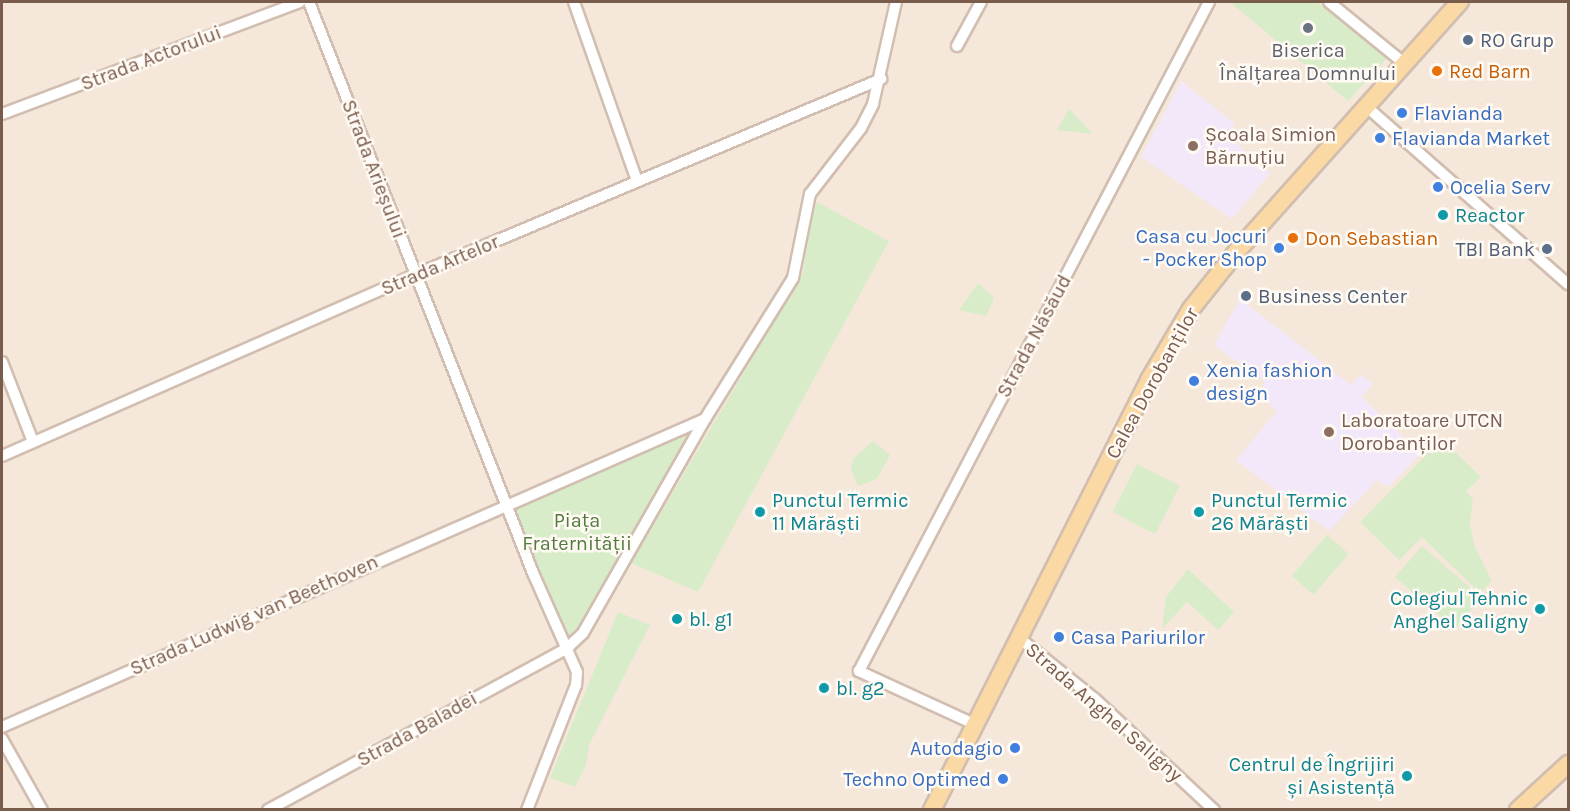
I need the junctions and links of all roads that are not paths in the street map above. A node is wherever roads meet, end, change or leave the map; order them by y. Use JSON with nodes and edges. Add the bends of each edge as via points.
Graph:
{"nodes":[{"id":1,"x":300,"y":2,"type":"edge"},
{"id":2,"x":309,"y":2,"type":"edge"},
{"id":3,"x":574,"y":2,"type":"edge"},
{"id":4,"x":896,"y":2,"type":"edge"},
{"id":5,"x":981,"y":2,"type":"edge"},
{"id":6,"x":1209,"y":2,"type":"edge"},
{"id":7,"x":1329,"y":2,"type":"edge"},
{"id":8,"x":1460,"y":2,"type":"edge"},
{"id":9,"x":957,"y":46,"type":"dead end"},
{"id":10,"x":1405,"y":64,"type":"junction"},
{"id":11,"x":881,"y":79,"type":"junction"},
{"id":12,"x":1367,"y":108,"type":"junction"},
{"id":13,"x":2,"y":114,"type":"edge"},
{"id":14,"x":637,"y":181,"type":"junction"},
{"id":15,"x":415,"y":275,"type":"junction"},
{"id":16,"x":1569,"y":284,"type":"edge"},
{"id":17,"x":2,"y":362,"type":"edge"},
{"id":18,"x":705,"y":419,"type":"junction"},
{"id":19,"x":33,"y":442,"type":"junction"},
{"id":20,"x":2,"y":456,"type":"edge"},
{"id":21,"x":507,"y":503,"type":"junction"},
{"id":22,"x":1019,"y":638,"type":"junction"},
{"id":23,"x":566,"y":649,"type":"junction"},
{"id":24,"x":974,"y":724,"type":"junction"},
{"id":25,"x":2,"y":727,"type":"edge"},
{"id":26,"x":2,"y":739,"type":"edge"},
{"id":27,"x":1569,"y":764,"type":"edge"},
{"id":28,"x":42,"y":810,"type":"edge"},
{"id":29,"x":268,"y":810,"type":"edge"},
{"id":30,"x":527,"y":810,"type":"edge"},
{"id":31,"x":932,"y":810,"type":"edge"},
{"id":32,"x":1214,"y":810,"type":"edge"},
{"id":33,"x":1518,"y":810,"type":"edge"}],
"edges":[{"from":1,"to":13,"type":"street","name":"Strada Actorului"},
{"from":2,"to":15,"type":"street","name":"Strada Arieșului"},
{"from":3,"to":14,"type":"street"},
{"from":4,"to":11,"type":"street"},
{"from":5,"to":9,"type":"street"},
{"from":6,"to":24,"type":"street","name":"Strada Năsăud","via":[[859,670]]},
{"from":7,"to":10,"type":"street"},
{"from":8,"to":10,"type":"main road","name":"Calea Dorobanților"},
{"from":10,"to":12,"type":"main road","name":"Calea Dorobanților"},
{"from":11,"to":14,"type":"street","name":"Strada Artelor"},
{"from":11,"to":18,"type":"street","via":[[861,128],[810,194],[793,278]]},
{"from":12,"to":16,"type":"street"},
{"from":12,"to":22,"type":"main road","name":"Calea Dorobanților","via":[[1238,250],[1191,309],[1149,380]]},
{"from":14,"to":15,"type":"street","name":"Strada Artelor"},
{"from":15,"to":19,"type":"street","name":"Strada Artelor"},
{"from":15,"to":21,"type":"street","name":"Strada Arieșului"},
{"from":17,"to":19,"type":"street"},
{"from":18,"to":21,"type":"street"},
{"from":18,"to":23,"type":"street","via":[[593,618]]},
{"from":19,"to":20,"type":"street","name":"Strada Artelor"},
{"from":21,"to":23,"type":"street"},
{"from":21,"to":25,"type":"street","name":"Strada Ludwig van Beethoven"},
{"from":22,"to":24,"type":"main road","name":"Calea Dorobanților"},
{"from":22,"to":32,"type":"street","name":"Strada Anghel Saligny","via":[[1095,699]]},
{"from":23,"to":29,"type":"street","name":"Strada Baladei"},
{"from":23,"to":30,"type":"street","via":[[577,672],[576,685]]},
{"from":24,"to":31,"type":"main road","name":"Calea Dorobanților"},
{"from":26,"to":28,"type":"street"},
{"from":27,"to":33,"type":"main road"}]}
